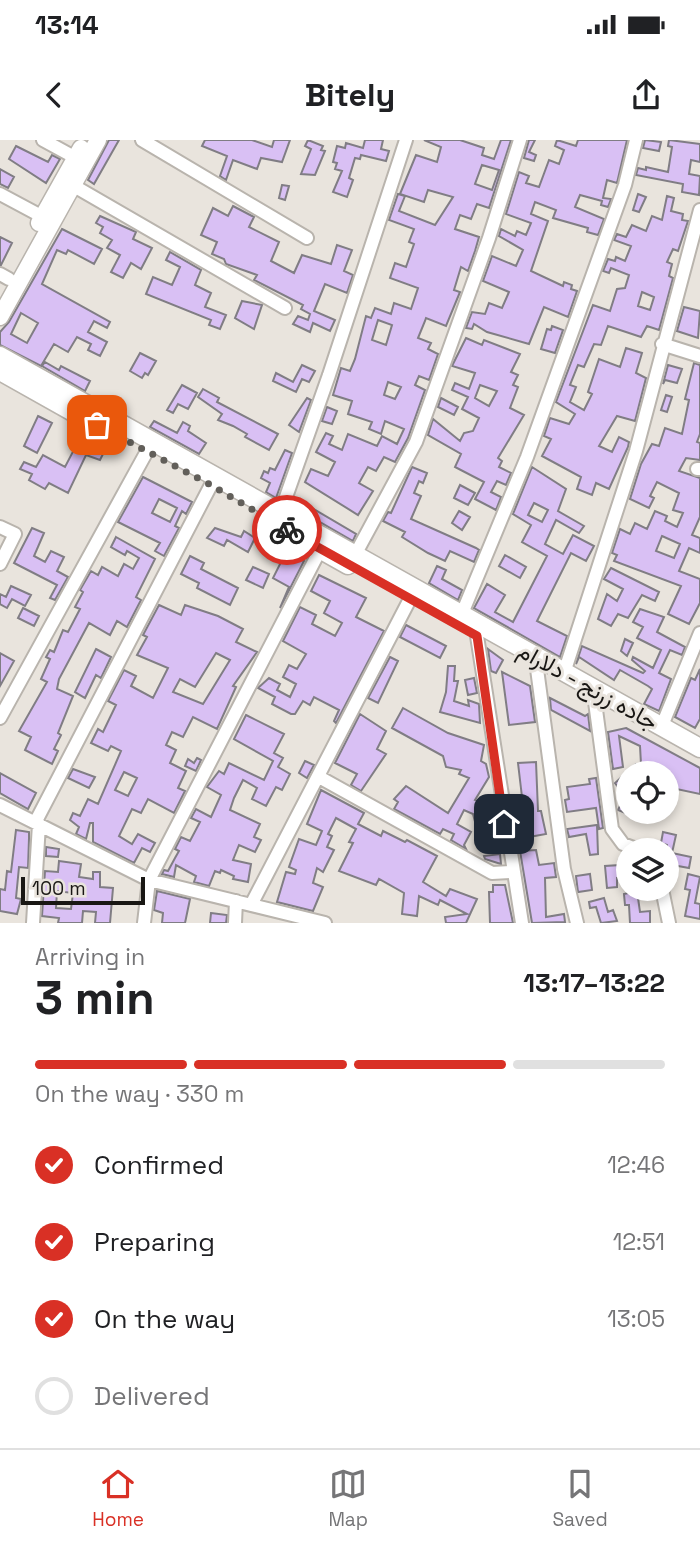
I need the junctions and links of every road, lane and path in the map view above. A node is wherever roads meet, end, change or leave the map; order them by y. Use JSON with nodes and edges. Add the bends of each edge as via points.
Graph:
{"nodes":[{"id":1,"x":43,"y":140,"type":"edge"},
{"id":2,"x":86,"y":140,"type":"edge"},
{"id":3,"x":98,"y":140,"type":"edge"},
{"id":4,"x":142,"y":140,"type":"edge"},
{"id":5,"x":406,"y":140,"type":"edge"},
{"id":6,"x":520,"y":140,"type":"edge"},
{"id":7,"x":636,"y":140,"type":"edge"},
{"id":8,"x":76,"y":158,"type":"junction"},
{"id":9,"x":74,"y":186,"type":"junction"},
{"id":10,"x":0,"y":194,"type":"edge"},
{"id":11,"x":700,"y":210,"type":"edge"},
{"id":12,"x":43,"y":217,"type":"junction"},
{"id":13,"x":307,"y":238,"type":"dead end"},
{"id":14,"x":4,"y":276,"type":"edge"},
{"id":15,"x":0,"y":295,"type":"edge"},
{"id":16,"x":285,"y":308,"type":"dead end"},
{"id":17,"x":0,"y":317,"type":"edge"},
{"id":18,"x":662,"y":344,"type":"junction"},
{"id":19,"x":0,"y":356,"type":"edge"},
{"id":20,"x":700,"y":356,"type":"edge"},
{"id":21,"x":0,"y":371,"type":"edge"},
{"id":22,"x":146,"y":453,"type":"junction"},
{"id":23,"x":211,"y":485,"type":"junction"},
{"id":24,"x":279,"y":514,"type":"junction"},
{"id":25,"x":0,"y":527,"type":"edge"},
{"id":26,"x":320,"y":550,"type":"junction"},
{"id":27,"x":355,"y":555,"type":"junction"},
{"id":28,"x":0,"y":564,"type":"edge"},
{"id":29,"x":410,"y":599,"type":"junction"},
{"id":30,"x":461,"y":616,"type":"junction"},
{"id":31,"x":700,"y":633,"type":"edge"},
{"id":32,"x":477,"y":636,"type":"junction"},
{"id":33,"x":537,"y":669,"type":"junction"},
{"id":34,"x":565,"y":673,"type":"junction"},
{"id":35,"x":596,"y":702,"type":"junction"},
{"id":36,"x":0,"y":718,"type":"edge"},
{"id":37,"x":661,"y":728,"type":"junction"},
{"id":38,"x":700,"y":748,"type":"edge"},
{"id":39,"x":700,"y":761,"type":"edge"},
{"id":40,"x":319,"y":777,"type":"junction"},
{"id":41,"x":0,"y":805,"type":"edge"},
{"id":42,"x":37,"y":823,"type":"junction"},
{"id":43,"x":619,"y":838,"type":"edge"},
{"id":44,"x":512,"y":872,"type":"junction"},
{"id":45,"x":149,"y":880,"type":"junction"},
{"id":46,"x":236,"y":901,"type":"junction"},
{"id":47,"x":664,"y":901,"type":"edge"},
{"id":48,"x":251,"y":905,"type":"junction"},
{"id":49,"x":281,"y":918,"type":"edge"},
{"id":50,"x":33,"y":923,"type":"edge"},
{"id":51,"x":144,"y":923,"type":"edge"},
{"id":52,"x":235,"y":923,"type":"edge"},
{"id":53,"x":325,"y":923,"type":"edge"},
{"id":54,"x":522,"y":923,"type":"edge"},
{"id":55,"x":577,"y":923,"type":"edge"},
{"id":56,"x":669,"y":923,"type":"edge"}],
"edges":[{"from":1,"to":8,"type":"street"},
{"from":2,"to":8,"type":"main road"},
{"from":3,"to":9,"type":"main road"},
{"from":4,"to":13,"type":"street"},
{"from":5,"to":24,"type":"street","via":[[330,375]]},
{"from":6,"to":27,"type":"street","via":[[416,442]]},
{"from":7,"to":30,"type":"street","via":[[625,185],[527,457]]},
{"from":8,"to":12,"type":"main road"},
{"from":9,"to":16,"type":"street"},
{"from":9,"to":17,"type":"main road"},
{"from":10,"to":12,"type":"street"},
{"from":11,"to":18,"type":"street"},
{"from":12,"to":14,"type":"main road"},
{"from":14,"to":15,"type":"main road"},
{"from":18,"to":20,"type":"street"},
{"from":18,"to":34,"type":"street","via":[[636,451]]},
{"from":19,"to":24,"type":"highway","name":"جاده زرنج - دلارام"},
{"from":21,"to":22,"type":"highway","name":"جاده زرنج - دلارام"},
{"from":22,"to":23,"type":"highway","name":"جاده زرنج - دلارام"},
{"from":22,"to":36,"type":"street"},
{"from":23,"to":26,"type":"highway","name":"جاده زرنج - دلارام"},
{"from":23,"to":42,"type":"street"},
{"from":24,"to":27,"type":"highway","name":"جاده زرنج - دلارام"},
{"from":25,"to":28,"type":"street","via":[[15,534]]},
{"from":26,"to":29,"type":"highway","name":"جاده زرنج - دلارام"},
{"from":26,"to":45,"type":"street"},
{"from":27,"to":30,"type":"highway","name":"جاده زرنج - دلارام"},
{"from":29,"to":32,"type":"highway","name":"جاده زرنج - دلارام"},
{"from":29,"to":40,"type":"street"},
{"from":30,"to":34,"type":"highway","name":"جاده زرنج - دلارام"},
{"from":31,"to":37,"type":"street"},
{"from":32,"to":33,"type":"highway","name":"جاده زرنج - دلارام"},
{"from":32,"to":44,"type":"street"},
{"from":33,"to":35,"type":"highway","name":"جاده زرنج - دلارام"},
{"from":33,"to":55,"type":"street","via":[[564,869]]},
{"from":34,"to":37,"type":"highway","name":"جاده زرنج - دلارام"},
{"from":35,"to":39,"type":"highway","name":"جاده زرنج - دلارام"},
{"from":35,"to":43,"type":"street","via":[[612,829]]},
{"from":37,"to":38,"type":"highway","name":"جاده زرنج - دلارام"},
{"from":40,"to":44,"type":"street","via":[[492,873]]},
{"from":40,"to":48,"type":"street"},
{"from":41,"to":42,"type":"street"},
{"from":42,"to":45,"type":"street"},
{"from":42,"to":50,"type":"street"},
{"from":44,"to":54,"type":"street"},
{"from":45,"to":46,"type":"street"},
{"from":45,"to":51,"type":"street"},
{"from":46,"to":48,"type":"street"},
{"from":46,"to":52,"type":"street"},
{"from":47,"to":56,"type":"street"},
{"from":48,"to":49,"type":"street"},
{"from":49,"to":53,"type":"street"}]}
